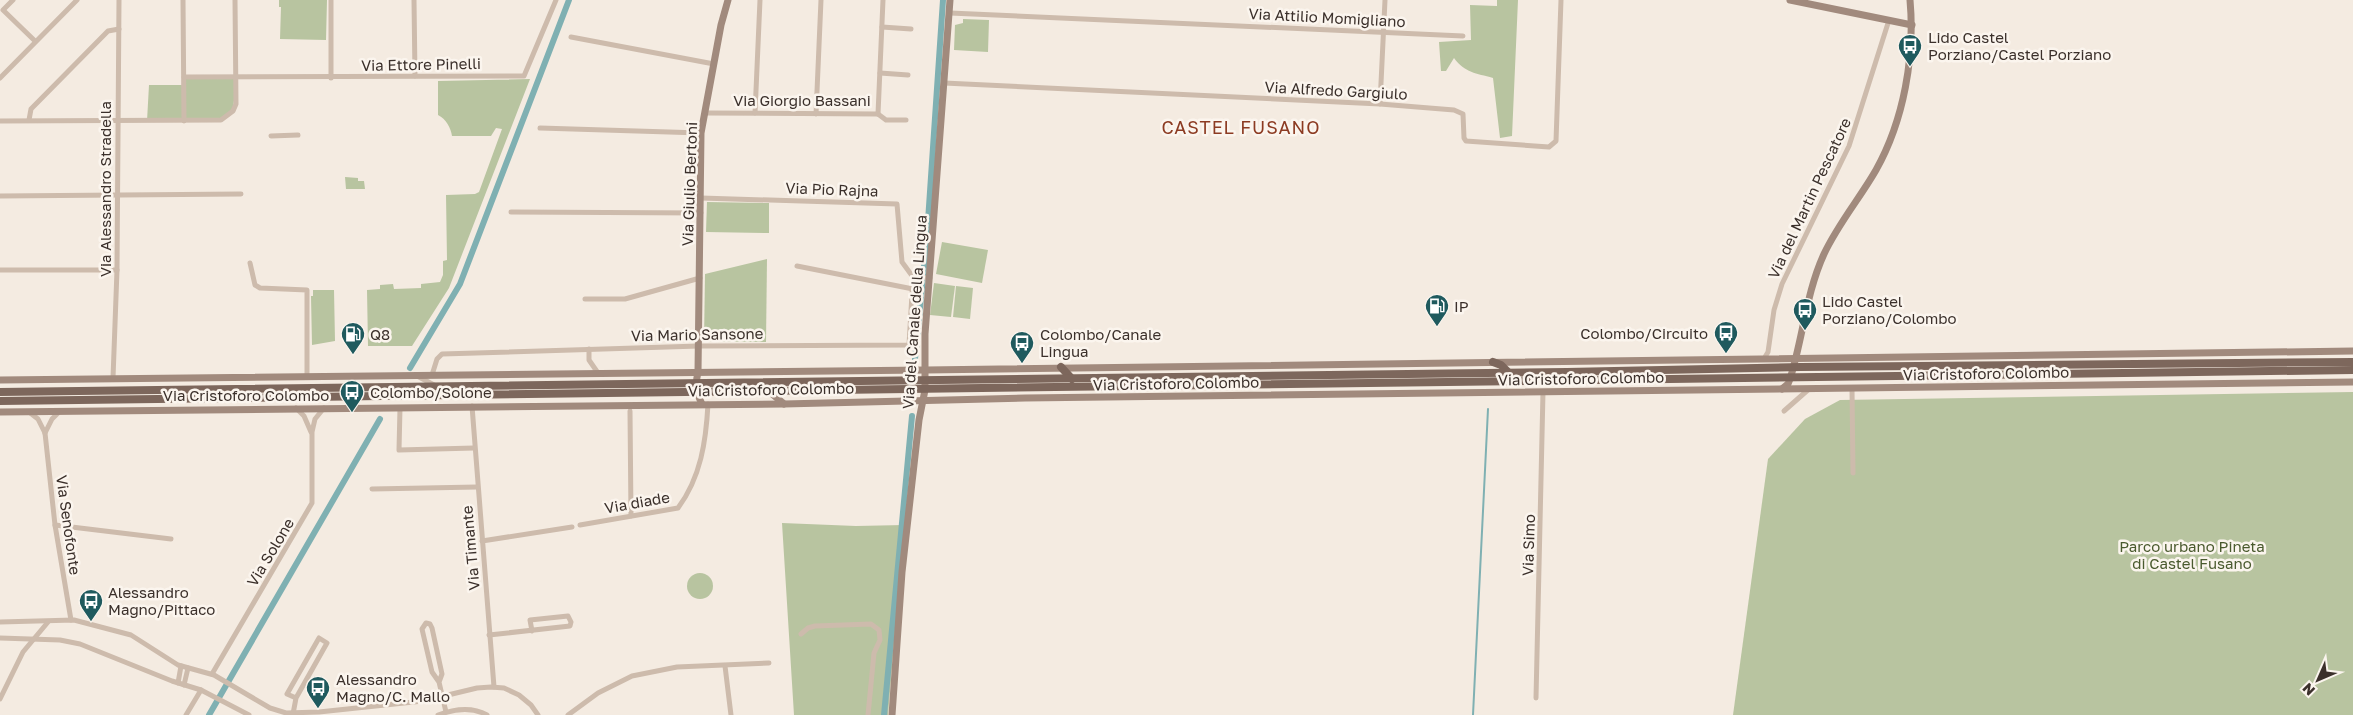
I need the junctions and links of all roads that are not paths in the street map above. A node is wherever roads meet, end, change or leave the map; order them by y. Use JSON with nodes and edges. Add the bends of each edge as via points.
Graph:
{"nodes":[{"id":1,"x":14,"y":0,"type":"edge"},
{"id":2,"x":77,"y":0,"type":"edge"},
{"id":3,"x":119,"y":0,"type":"edge"},
{"id":4,"x":183,"y":0,"type":"edge"},
{"id":5,"x":235,"y":0,"type":"edge"},
{"id":6,"x":331,"y":0,"type":"edge"},
{"id":7,"x":414,"y":0,"type":"edge"},
{"id":8,"x":556,"y":0,"type":"edge"},
{"id":9,"x":728,"y":0,"type":"edge"},
{"id":10,"x":760,"y":0,"type":"edge"},
{"id":11,"x":821,"y":0,"type":"edge"},
{"id":12,"x":883,"y":0,"type":"edge"},
{"id":13,"x":950,"y":0,"type":"edge"},
{"id":14,"x":1385,"y":0,"type":"edge"},
{"id":15,"x":1561,"y":0,"type":"edge"},
{"id":16,"x":1790,"y":0,"type":"edge"},
{"id":17,"x":1910,"y":0,"type":"edge"},
{"id":18,"x":950,"y":13,"type":"junction"},
{"id":19,"x":1889,"y":20,"type":"junction"},
{"id":20,"x":1912,"y":25,"type":"junction"},
{"id":21,"x":882,"y":27,"type":"junction"},
{"id":22,"x":119,"y":29,"type":"junction"},
{"id":23,"x":911,"y":29,"type":"dead end"},
{"id":24,"x":1383,"y":32,"type":"junction"},
{"id":25,"x":1463,"y":36,"type":"dead end"},
{"id":26,"x":571,"y":37,"type":"dead end"},
{"id":27,"x":35,"y":41,"type":"junction"},
{"id":28,"x":714,"y":64,"type":"junction"},
{"id":29,"x":880,"y":74,"type":"junction"},
{"id":30,"x":908,"y":75,"type":"dead end"},
{"id":31,"x":415,"y":76,"type":"junction"},
{"id":32,"x":184,"y":77,"type":"junction"},
{"id":33,"x":0,"y":78,"type":"edge"},
{"id":34,"x":236,"y":78,"type":"junction"},
{"id":35,"x":331,"y":78,"type":"junction"},
{"id":36,"x":944,"y":83,"type":"junction"},
{"id":37,"x":1380,"y":104,"type":"junction"},
{"id":38,"x":705,"y":113,"type":"junction"},
{"id":39,"x":755,"y":113,"type":"junction"},
{"id":40,"x":816,"y":114,"type":"junction"},
{"id":41,"x":878,"y":114,"type":"junction"},
{"id":42,"x":0,"y":120,"type":"edge"},
{"id":43,"x":29,"y":120,"type":"junction"},
{"id":44,"x":906,"y":120,"type":"dead end"},
{"id":45,"x":117,"y":121,"type":"junction"},
{"id":46,"x":184,"y":121,"type":"junction"},
{"id":47,"x":540,"y":128,"type":"dead end"},
{"id":48,"x":701,"y":134,"type":"junction"},
{"id":49,"x":298,"y":135,"type":"dead end"},
{"id":50,"x":272,"y":136,"type":"dead end"},
{"id":51,"x":241,"y":194,"type":"dead end"},
{"id":52,"x":118,"y":195,"type":"junction"},
{"id":53,"x":0,"y":196,"type":"edge"},
{"id":54,"x":701,"y":198,"type":"junction"},
{"id":55,"x":511,"y":212,"type":"dead end"},
{"id":56,"x":701,"y":213,"type":"junction"},
{"id":57,"x":250,"y":263,"type":"dead end"},
{"id":58,"x":797,"y":266,"type":"dead end"},
{"id":59,"x":0,"y":270,"type":"edge"},
{"id":60,"x":117,"y":270,"type":"junction"},
{"id":61,"x":914,"y":277,"type":"junction"},
{"id":62,"x":700,"y":278,"type":"junction"},
{"id":63,"x":929,"y":278,"type":"junction"},
{"id":64,"x":913,"y":289,"type":"junction"},
{"id":65,"x":585,"y":299,"type":"dead end"},
{"id":66,"x":699,"y":346,"type":"junction"},
{"id":67,"x":589,"y":349,"type":"junction"},
{"id":68,"x":2353,"y":350,"type":"edge"},
{"id":69,"x":1975,"y":356,"type":"junction"},
{"id":70,"x":1765,"y":357,"type":"junction"},
{"id":71,"x":1797,"y":357,"type":"junction"},
{"id":72,"x":1493,"y":362,"type":"junction"},
{"id":73,"x":2353,"y":362,"type":"edge"},
{"id":74,"x":1965,"y":366,"type":"junction"},
{"id":75,"x":1061,"y":367,"type":"junction"},
{"id":76,"x":1794,"y":367,"type":"junction"},
{"id":77,"x":926,"y":370,"type":"junction"},
{"id":78,"x":2353,"y":370,"type":"edge"},
{"id":79,"x":698,"y":372,"type":"junction"},
{"id":80,"x":598,"y":373,"type":"junction"},
{"id":81,"x":1509,"y":373,"type":"junction"},
{"id":82,"x":432,"y":375,"type":"junction"},
{"id":83,"x":419,"y":376,"type":"junction"},
{"id":84,"x":308,"y":377,"type":"junction"},
{"id":85,"x":113,"y":378,"type":"junction"},
{"id":86,"x":1072,"y":379,"type":"junction"},
{"id":87,"x":1790,"y":379,"type":"junction"},
{"id":88,"x":0,"y":380,"type":"edge"},
{"id":89,"x":926,"y":380,"type":"junction"},
{"id":90,"x":1625,"y":381,"type":"junction"},
{"id":91,"x":2353,"y":382,"type":"edge"},
{"id":92,"x":696,"y":383,"type":"junction"},
{"id":93,"x":436,"y":387,"type":"junction"},
{"id":94,"x":1809,"y":389,"type":"junction"},
{"id":95,"x":1852,"y":389,"type":"junction"},
{"id":96,"x":925,"y":390,"type":"junction"},
{"id":97,"x":1782,"y":390,"type":"junction"},
{"id":98,"x":1636,"y":391,"type":"junction"},
{"id":99,"x":0,"y":392,"type":"edge"},
{"id":100,"x":770,"y":392,"type":"junction"},
{"id":101,"x":1544,"y":392,"type":"junction"},
{"id":102,"x":697,"y":393,"type":"junction"},
{"id":103,"x":0,"y":401,"type":"edge"},
{"id":104,"x":923,"y":401,"type":"junction"},
{"id":105,"x":705,"y":404,"type":"junction"},
{"id":106,"x":784,"y":404,"type":"junction"},
{"id":107,"x":472,"y":406,"type":"junction"},
{"id":108,"x":296,"y":408,"type":"junction"},
{"id":109,"x":324,"y":408,"type":"junction"},
{"id":110,"x":400,"y":408,"type":"junction"},
{"id":111,"x":60,"y":411,"type":"junction"},
{"id":112,"x":630,"y":411,"type":"dead end"},
{"id":113,"x":1784,"y":411,"type":"dead end"},
{"id":114,"x":0,"y":412,"type":"edge"},
{"id":115,"x":29,"y":412,"type":"junction"},
{"id":116,"x":312,"y":432,"type":"junction"},
{"id":117,"x":45,"y":433,"type":"junction"},
{"id":118,"x":474,"y":448,"type":"junction"},
{"id":119,"x":1853,"y":473,"type":"dead end"},
{"id":120,"x":477,"y":487,"type":"junction"},
{"id":121,"x":372,"y":489,"type":"dead end"},
{"id":122,"x":631,"y":516,"type":"junction"},
{"id":123,"x":55,"y":524,"type":"junction"},
{"id":124,"x":580,"y":525,"type":"dead end"},
{"id":125,"x":572,"y":527,"type":"dead end"},
{"id":126,"x":171,"y":540,"type":"dead end"},
{"id":127,"x":482,"y":541,"type":"junction"},
{"id":128,"x":71,"y":620,"type":"junction"},
{"id":129,"x":0,"y":622,"type":"edge"},
{"id":130,"x":48,"y":622,"type":"junction"},
{"id":131,"x":532,"y":631,"type":"junction"},
{"id":132,"x":489,"y":634,"type":"junction"},
{"id":133,"x":801,"y":634,"type":"dead end"},
{"id":134,"x":0,"y":638,"type":"edge"},
{"id":135,"x":34,"y":639,"type":"junction"},
{"id":136,"x":769,"y":663,"type":"dead end"},
{"id":137,"x":181,"y":666,"type":"junction"},
{"id":138,"x":725,"y":666,"type":"junction"},
{"id":139,"x":188,"y":668,"type":"junction"},
{"id":140,"x":214,"y":676,"type":"junction"},
{"id":141,"x":439,"y":682,"type":"junction"},
{"id":142,"x":178,"y":683,"type":"junction"},
{"id":143,"x":184,"y":685,"type":"junction"},
{"id":144,"x":494,"y":687,"type":"junction"},
{"id":145,"x":203,"y":691,"type":"junction"},
{"id":146,"x":443,"y":697,"type":"junction"},
{"id":147,"x":0,"y":698,"type":"edge"},
{"id":148,"x":296,"y":698,"type":"junction"},
{"id":149,"x":1536,"y":698,"type":"dead end"},
{"id":150,"x":446,"y":712,"type":"junction"},
{"id":151,"x":294,"y":714,"type":"junction"},
{"id":152,"x":186,"y":715,"type":"edge"},
{"id":153,"x":249,"y":715,"type":"edge"},
{"id":154,"x":438,"y":715,"type":"edge"},
{"id":155,"x":486,"y":715,"type":"edge"},
{"id":156,"x":538,"y":715,"type":"edge"},
{"id":157,"x":568,"y":715,"type":"edge"},
{"id":158,"x":730,"y":715,"type":"edge"},
{"id":159,"x":868,"y":715,"type":"edge"},
{"id":160,"x":892,"y":715,"type":"edge"}],
"edges":[{"from":1,"to":27,"type":"street","via":[[3,10]]},
{"from":2,"to":27,"type":"street"},
{"from":3,"to":22,"type":"street","name":"Via Alessandro Stradella"},
{"from":4,"to":32,"type":"street"},
{"from":5,"to":34,"type":"street"},
{"from":6,"to":35,"type":"street"},
{"from":7,"to":31,"type":"street"},
{"from":8,"to":31,"type":"street","name":"Via Ettore Pinelli","via":[[524,76]]},
{"from":9,"to":28,"type":"street","name":"Via Giulio Bertoni"},
{"from":10,"to":39,"type":"street"},
{"from":11,"to":40,"type":"street"},
{"from":12,"to":21,"type":"street","name":"Via Giorgio Bassani"},
{"from":13,"to":18,"type":"street","name":"Via del Canale della Lingua"},
{"from":14,"to":24,"type":"street"},
{"from":15,"to":37,"type":"street","name":"Via Alfredo Gargiulo","via":[[1556,141],[1553,145],[1466,141],[1464,118],[1459,111]]},
{"from":16,"to":19,"type":"street"},
{"from":17,"to":20,"type":"street"},
{"from":18,"to":24,"type":"street","name":"Via Attilio Momigliano"},
{"from":18,"to":36,"type":"street","name":"Via del Canale della Lingua"},
{"from":19,"to":20,"type":"street"},
{"from":19,"to":70,"type":"street","name":"Via del Martin Pescatore","via":[[1849,146],[1782,284]]},
{"from":20,"to":71,"type":"street","via":[[1901,109],[1893,134],[1877,169],[1824,254],[1813,282]]},
{"from":21,"to":23,"type":"street"},
{"from":21,"to":29,"type":"street","name":"Via Giorgio Bassani"},
{"from":22,"to":43,"type":"street","via":[[108,31],[31,108]]},
{"from":22,"to":45,"type":"street","name":"Via Alessandro Stradella"},
{"from":24,"to":25,"type":"street","name":"Via Attilio Momigliano"},
{"from":24,"to":37,"type":"street"},
{"from":26,"to":28,"type":"street"},
{"from":27,"to":33,"type":"street"},
{"from":28,"to":38,"type":"street","name":"Via Giulio Bertoni"},
{"from":29,"to":30,"type":"street"},
{"from":29,"to":41,"type":"street","name":"Via Giorgio Bassani"},
{"from":31,"to":35,"type":"street","name":"Via Ettore Pinelli"},
{"from":32,"to":34,"type":"street","name":"Via Ettore Pinelli"},
{"from":32,"to":46,"type":"street"},
{"from":34,"to":35,"type":"street","name":"Via Ettore Pinelli"},
{"from":34,"to":46,"type":"street","via":[[233,111],[221,120]]},
{"from":36,"to":37,"type":"street","name":"Via Alfredo Gargiulo"},
{"from":36,"to":63,"type":"street","name":"Via del Canale della Lingua"},
{"from":38,"to":39,"type":"street","name":"Via Giorgio Bassani"},
{"from":38,"to":48,"type":"street","name":"Via Giulio Bertoni"},
{"from":39,"to":40,"type":"street","name":"Via Giorgio Bassani"},
{"from":40,"to":41,"type":"street","name":"Via Giorgio Bassani"},
{"from":41,"to":44,"type":"street","via":[[886,120]]},
{"from":42,"to":43,"type":"street"},
{"from":43,"to":45,"type":"street"},
{"from":45,"to":46,"type":"street"},
{"from":45,"to":52,"type":"street","name":"Via Alessandro Stradella"},
{"from":47,"to":48,"type":"street"},
{"from":48,"to":54,"type":"street","name":"Via Giulio Bertoni"},
{"from":49,"to":50,"type":"street"},
{"from":51,"to":52,"type":"street"},
{"from":52,"to":53,"type":"street"},
{"from":52,"to":60,"type":"street","name":"Via Alessandro Stradella"},
{"from":54,"to":56,"type":"street","name":"Via Giulio Bertoni"},
{"from":54,"to":61,"type":"street","name":"Via Pio Rajna","via":[[897,204],[902,262]]},
{"from":55,"to":56,"type":"street"},
{"from":56,"to":62,"type":"street","name":"Via Giulio Bertoni"},
{"from":57,"to":84,"type":"street","name":"Via Cristoforo Colombo","via":[[255,285],[260,288],[307,290]]},
{"from":58,"to":64,"type":"street"},
{"from":59,"to":60,"type":"street"},
{"from":60,"to":85,"type":"street","name":"Via Alessandro Stradella"},
{"from":61,"to":63,"type":"street"},
{"from":61,"to":64,"type":"street","name":"Via Mario Sansone"},
{"from":62,"to":65,"type":"street","via":[[625,299]]},
{"from":62,"to":66,"type":"street","name":"Via Giulio Bertoni"},
{"from":63,"to":77,"type":"street","name":"Via del Canale della Lingua"},
{"from":64,"to":66,"type":"street","name":"Via Mario Sansone","via":[[909,345]]},
{"from":66,"to":67,"type":"street","name":"Via Mario Sansone"},
{"from":66,"to":79,"type":"street","name":"Via Giulio Bertoni"},
{"from":67,"to":80,"type":"street","via":[[589,360]]},
{"from":67,"to":82,"type":"street","name":"Via Mario Sansone","via":[[442,354]]},
{"from":68,"to":69,"type":"street","name":"Via Cristoforo Colombo"},
{"from":69,"to":71,"type":"street","name":"Via Cristoforo Colombo"},
{"from":69,"to":74,"type":"street"},
{"from":70,"to":71,"type":"street","name":"Via Cristoforo Colombo"},
{"from":70,"to":72,"type":"street","name":"Via Cristoforo Colombo"},
{"from":71,"to":76,"type":"street"},
{"from":72,"to":75,"type":"street","name":"Via Cristoforo Colombo"},
{"from":72,"to":81,"type":"main road"},
{"from":73,"to":74,"type":"main road","name":"Via Cristoforo Colombo"},
{"from":74,"to":76,"type":"main road","name":"Via Cristoforo Colombo"},
{"from":75,"to":77,"type":"street","name":"Via Cristoforo Colombo"},
{"from":75,"to":86,"type":"main road"},
{"from":76,"to":81,"type":"main road","name":"Via Cristoforo Colombo"},
{"from":76,"to":87,"type":"street"},
{"from":77,"to":79,"type":"street","name":"Via Cristoforo Colombo"},
{"from":77,"to":89,"type":"street","name":"Via del Canale della Lingua"},
{"from":78,"to":87,"type":"main road","name":"Via Cristoforo Colombo"},
{"from":79,"to":80,"type":"street","name":"Via Cristoforo Colombo"},
{"from":79,"to":92,"type":"street","name":"Via Giulio Bertoni"},
{"from":80,"to":82,"type":"street","name":"Via Cristoforo Colombo"},
{"from":81,"to":86,"type":"main road","name":"Via Cristoforo Colombo"},
{"from":82,"to":83,"type":"street","name":"Via Cristoforo Colombo"},
{"from":83,"to":84,"type":"street","name":"Via Cristoforo Colombo"},
{"from":83,"to":93,"type":"street"},
{"from":84,"to":85,"type":"street","name":"Via Cristoforo Colombo"},
{"from":85,"to":88,"type":"street","name":"Via Cristoforo Colombo"},
{"from":86,"to":89,"type":"main road","name":"Via Cristoforo Colombo"},
{"from":87,"to":90,"type":"main road","name":"Via Cristoforo Colombo"},
{"from":87,"to":97,"type":"street"},
{"from":89,"to":92,"type":"main road","name":"Via Cristoforo Colombo"},
{"from":89,"to":96,"type":"street","name":"Via del Canale della Lingua"},
{"from":90,"to":96,"type":"main road","name":"Via Cristoforo Colombo"},
{"from":90,"to":98,"type":"street"},
{"from":91,"to":95,"type":"street","name":"Via Cristoforo Colombo"},
{"from":92,"to":93,"type":"main road","name":"Via Cristoforo Colombo"},
{"from":92,"to":102,"type":"street","name":"Via Giulio Bertoni"},
{"from":93,"to":99,"type":"main road","name":"Via Cristoforo Colombo"},
{"from":94,"to":95,"type":"street","name":"Via Cristoforo Colombo"},
{"from":94,"to":97,"type":"street","name":"Via Cristoforo Colombo"},
{"from":94,"to":113,"type":"street"},
{"from":95,"to":119,"type":"street"},
{"from":96,"to":100,"type":"main road","name":"Via Cristoforo Colombo"},
{"from":96,"to":104,"type":"street","name":"Via del Canale della Lingua"},
{"from":97,"to":98,"type":"street","name":"Via Cristoforo Colombo"},
{"from":98,"to":101,"type":"street","name":"Via Cristoforo Colombo"},
{"from":100,"to":102,"type":"main road","name":"Via Cristoforo Colombo"},
{"from":100,"to":106,"type":"street"},
{"from":101,"to":104,"type":"street","name":"Via Cristoforo Colombo"},
{"from":101,"to":149,"type":"street","name":"Via Simo"},
{"from":102,"to":103,"type":"main road","name":"Via Cristoforo Colombo"},
{"from":102,"to":105,"type":"street","name":"Via Giulio Bertoni"},
{"from":104,"to":106,"type":"street","name":"Via Cristoforo Colombo"},
{"from":104,"to":160,"type":"street","name":"Via del Canale della Lingua","via":[[902,572]]},
{"from":105,"to":106,"type":"street","name":"Via Cristoforo Colombo"},
{"from":105,"to":107,"type":"street","name":"Via Cristoforo Colombo"},
{"from":105,"to":122,"type":"street","name":"Via diade","via":[[704,452],[683,502],[678,508]]},
{"from":107,"to":110,"type":"street","name":"Via Cristoforo Colombo"},
{"from":107,"to":118,"type":"street","name":"Via Timante"},
{"from":108,"to":109,"type":"street","name":"Via Cristoforo Colombo"},
{"from":108,"to":111,"type":"street","name":"Via Cristoforo Colombo"},
{"from":108,"to":116,"type":"street"},
{"from":109,"to":110,"type":"street","name":"Via Cristoforo Colombo"},
{"from":109,"to":116,"type":"street","via":[[315,419]]},
{"from":110,"to":118,"type":"street","via":[[399,450]]},
{"from":111,"to":115,"type":"street","name":"Via Cristoforo Colombo"},
{"from":111,"to":117,"type":"street"},
{"from":112,"to":122,"type":"street"},
{"from":114,"to":115,"type":"street","name":"Via Cristoforo Colombo"},
{"from":115,"to":117,"type":"street","via":[[38,419]]},
{"from":116,"to":140,"type":"street","name":"Via Solone","via":[[312,503]]},
{"from":117,"to":123,"type":"street","name":"Via Senofonte"},
{"from":118,"to":120,"type":"street","name":"Via Timante"},
{"from":120,"to":121,"type":"street"},
{"from":120,"to":127,"type":"street","name":"Via Timante"},
{"from":122,"to":124,"type":"street","name":"Via diade"},
{"from":123,"to":126,"type":"street"},
{"from":123,"to":128,"type":"street","name":"Via Senofonte"},
{"from":125,"to":127,"type":"street"},
{"from":127,"to":132,"type":"street","name":"Via Timante"},
{"from":128,"to":130,"type":"street"},
{"from":128,"to":137,"type":"street","via":[[133,636]]},
{"from":129,"to":130,"type":"street"},
{"from":130,"to":135,"type":"street"},
{"from":131,"to":131,"type":"street","via":[[570,626],[571,622],[568,616],[530,620]]},
{"from":131,"to":132,"type":"street"},
{"from":132,"to":144,"type":"street","name":"Via Timante"},
{"from":133,"to":159,"type":"street","via":[[815,626],[871,624],[879,630]]},
{"from":134,"to":135,"type":"street"},
{"from":135,"to":142,"type":"street","via":[[80,644]]},
{"from":135,"to":147,"type":"street","via":[[21,656]]},
{"from":136,"to":138,"type":"street"},
{"from":137,"to":139,"type":"street"},
{"from":137,"to":142,"type":"street"},
{"from":138,"to":157,"type":"street","via":[[677,667],[632,676],[598,693]]},
{"from":138,"to":158,"type":"street"},
{"from":139,"to":140,"type":"street"},
{"from":139,"to":143,"type":"street"},
{"from":140,"to":151,"type":"street","via":[[270,708]]},
{"from":141,"to":141,"type":"street","via":[[441,670],[432,628],[426,623],[422,630],[432,672]]},
{"from":141,"to":146,"type":"street"},
{"from":142,"to":143,"type":"street"},
{"from":143,"to":145,"type":"street"},
{"from":144,"to":146,"type":"street","via":[[479,687]]},
{"from":144,"to":156,"type":"street","via":[[519,695]]},
{"from":145,"to":152,"type":"street"},
{"from":145,"to":153,"type":"street"},
{"from":146,"to":150,"type":"street"},
{"from":146,"to":151,"type":"street"},
{"from":148,"to":148,"type":"street","via":[[327,643],[319,638],[287,694]]},
{"from":148,"to":151,"type":"street"},
{"from":150,"to":154,"type":"street"},
{"from":150,"to":155,"type":"street","via":[[471,710]]}]}
